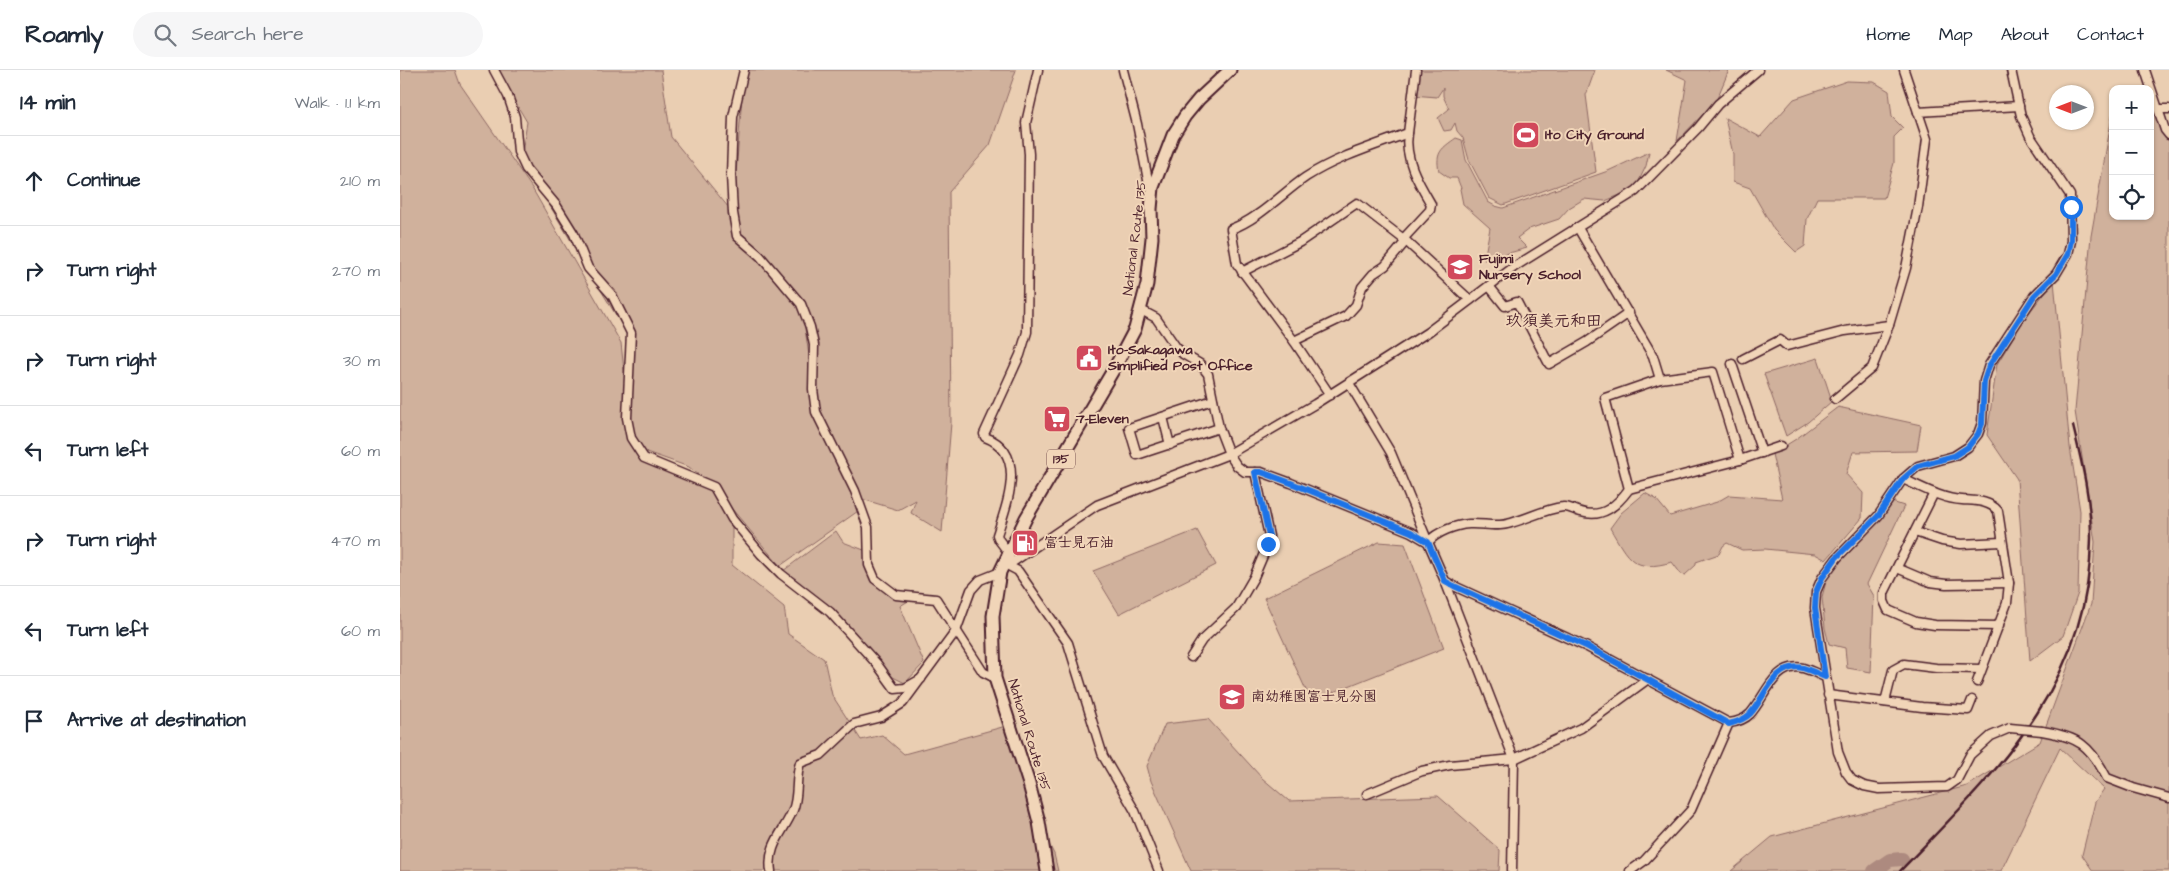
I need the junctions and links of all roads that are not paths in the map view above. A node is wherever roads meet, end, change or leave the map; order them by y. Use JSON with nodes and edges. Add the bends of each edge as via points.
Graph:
{"nodes":[{"id":1,"x":494,"y":70,"type":"edge"},
{"id":2,"x":744,"y":70,"type":"edge"},
{"id":3,"x":1038,"y":70,"type":"edge"},
{"id":4,"x":1123,"y":70,"type":"edge"},
{"id":5,"x":1230,"y":70,"type":"edge"},
{"id":6,"x":1416,"y":70,"type":"edge"},
{"id":7,"x":1758,"y":70,"type":"edge"},
{"id":8,"x":1904,"y":70,"type":"edge"},
{"id":9,"x":2012,"y":70,"type":"edge"},
{"id":10,"x":2145,"y":70,"type":"edge"},
{"id":11,"x":2019,"y":106,"type":"junction"},
{"id":12,"x":2158,"y":108,"type":"junction"},
{"id":13,"x":2169,"y":109,"type":"edge"},
{"id":14,"x":1918,"y":112,"type":"junction"},
{"id":15,"x":1408,"y":133,"type":"junction"},
{"id":16,"x":2169,"y":134,"type":"edge"},
{"id":17,"x":1153,"y":186,"type":"junction"},
{"id":18,"x":1578,"y":228,"type":"junction"},
{"id":19,"x":1405,"y":240,"type":"junction"},
{"id":20,"x":1242,"y":272,"type":"junction"},
{"id":21,"x":1489,"y":286,"type":"junction"},
{"id":22,"x":1470,"y":300,"type":"junction"},
{"id":23,"x":1141,"y":310,"type":"junction"},
{"id":24,"x":1629,"y":313,"type":"junction"},
{"id":25,"x":1889,"y":325,"type":"junction"},
{"id":26,"x":1294,"y":341,"type":"junction"},
{"id":27,"x":1743,"y":359,"type":"dead end"},
{"id":28,"x":1732,"y":364,"type":"dead end"},
{"id":29,"x":1660,"y":379,"type":"junction"},
{"id":30,"x":1349,"y":383,"type":"junction"},
{"id":31,"x":1330,"y":395,"type":"junction"},
{"id":32,"x":1836,"y":399,"type":"dead end"},
{"id":33,"x":1213,"y":400,"type":"junction"},
{"id":34,"x":1163,"y":417,"type":"junction"},
{"id":35,"x":1219,"y":428,"type":"junction"},
{"id":36,"x":1170,"y":445,"type":"junction"},
{"id":37,"x":1780,"y":446,"type":"dead end"},
{"id":38,"x":1762,"y":453,"type":"junction"},
{"id":39,"x":1229,"y":454,"type":"junction"},
{"id":40,"x":1740,"y":460,"type":"junction"},
{"id":41,"x":1255,"y":472,"type":"junction"},
{"id":42,"x":1903,"y":479,"type":"junction"},
{"id":43,"x":1629,"y":489,"type":"junction"},
{"id":44,"x":1934,"y":493,"type":"junction"},
{"id":45,"x":1915,"y":532,"type":"junction"},
{"id":46,"x":1428,"y":542,"type":"junction"},
{"id":47,"x":2002,"y":542,"type":"junction"},
{"id":48,"x":1008,"y":552,"type":"junction"},
{"id":49,"x":1002,"y":567,"type":"junction"},
{"id":50,"x":1897,"y":568,"type":"junction"},
{"id":51,"x":1445,"y":581,"type":"junction"},
{"id":52,"x":2009,"y":583,"type":"junction"},
{"id":53,"x":1999,"y":626,"type":"junction"},
{"id":54,"x":956,"y":630,"type":"junction"},
{"id":55,"x":1191,"y":657,"type":"dead end"},
{"id":56,"x":1981,"y":669,"type":"junction"},
{"id":57,"x":1825,"y":677,"type":"junction"},
{"id":58,"x":995,"y":678,"type":"junction"},
{"id":59,"x":921,"y":679,"type":"junction"},
{"id":60,"x":1648,"y":679,"type":"junction"},
{"id":61,"x":1977,"y":682,"type":"dead end"},
{"id":62,"x":1828,"y":695,"type":"junction"},
{"id":63,"x":1972,"y":700,"type":"dead end"},
{"id":64,"x":1885,"y":702,"type":"junction"},
{"id":65,"x":1729,"y":724,"type":"junction"},
{"id":66,"x":1514,"y":759,"type":"junction"},
{"id":67,"x":1366,"y":794,"type":"dead end"},
{"id":68,"x":2169,"y":798,"type":"edge"},
{"id":69,"x":771,"y":871,"type":"edge"},
{"id":70,"x":1047,"y":871,"type":"edge"},
{"id":71,"x":1159,"y":871,"type":"edge"},
{"id":72,"x":1512,"y":871,"type":"edge"},
{"id":73,"x":1630,"y":871,"type":"edge"}],
"edges":[{"from":1,"to":59,"type":"street","via":[[515,117],[518,152],[526,169],[556,205],[574,234],[588,268],[612,295],[631,333],[627,418],[637,449],[644,458],[714,487],[732,519],[761,554],[830,612],[895,689],[905,688]]},
{"from":2,"to":54,"type":"street","via":[[733,117],[731,175],[737,236],[760,256],[800,304],[810,327],[814,345],[816,412],[868,527],[868,565],[876,579],[896,595],[936,599]]},
{"from":3,"to":48,"type":"street","via":[[1026,123],[1029,190],[1027,332],[984,434],[1002,447],[1012,473],[998,535]]},
{"from":4,"to":17,"type":"street","via":[[1148,180]]},
{"from":5,"to":17,"type":"highway","name":"National Route 135","number":"135","via":[[1185,116],[1173,135]]},
{"from":6,"to":15,"type":"street"},
{"from":7,"to":18,"type":"street","via":[[1718,104],[1636,191]]},
{"from":8,"to":14,"type":"street"},
{"from":9,"to":11,"type":"street"},
{"from":10,"to":12,"type":"street"},
{"from":11,"to":14,"type":"street"},
{"from":11,"to":42,"type":"street","via":[[2030,136],[2070,195],[2071,241],[2068,254],[2056,274],[2034,296],[1989,366],[1984,381],[1982,424],[1978,434],[1968,447],[1954,456],[1918,466]]},
{"from":12,"to":13,"type":"street"},
{"from":12,"to":16,"type":"street"},
{"from":14,"to":25,"type":"street","via":[[1927,139],[1918,207],[1906,268]]},
{"from":15,"to":19,"type":"street","via":[[1415,176],[1431,204],[1430,210]]},
{"from":15,"to":20,"type":"street","via":[[1331,163],[1306,177],[1252,219],[1231,229],[1237,264]]},
{"from":17,"to":23,"type":"highway","name":"National Route 135","number":"135","via":[[1152,238]]},
{"from":18,"to":21,"type":"street"},
{"from":18,"to":24,"type":"street"},
{"from":19,"to":20,"type":"street","via":[[1357,203],[1296,245]]},
{"from":19,"to":22,"type":"street"},
{"from":19,"to":26,"type":"street","via":[[1385,266],[1362,287],[1356,305],[1346,316]]},
{"from":20,"to":26,"type":"street"},
{"from":21,"to":22,"type":"street"},
{"from":21,"to":24,"type":"street","via":[[1505,306],[1517,302],[1549,364]]},
{"from":22,"to":30,"type":"street","via":[[1428,332]]},
{"from":23,"to":33,"type":"street","via":[[1156,318],[1176,347],[1208,374]]},
{"from":23,"to":48,"type":"highway","name":"National Route 135","number":"135","via":[[1115,367]]},
{"from":24,"to":29,"type":"street","via":[[1653,356]]},
{"from":25,"to":27,"type":"street","via":[[1845,331],[1788,346],[1780,340]]},
{"from":25,"to":32,"type":"street","via":[[1872,368]]},
{"from":26,"to":31,"type":"street"},
{"from":28,"to":38,"type":"street"},
{"from":29,"to":40,"type":"street","via":[[1712,372]]},
{"from":29,"to":43,"type":"street","via":[[1605,398]]},
{"from":30,"to":31,"type":"street"},
{"from":30,"to":46,"type":"street","via":[[1391,453]]},
{"from":31,"to":39,"type":"street"},
{"from":33,"to":34,"type":"street"},
{"from":33,"to":35,"type":"street"},
{"from":34,"to":36,"type":"street"},
{"from":34,"to":36,"type":"street","via":[[1129,428],[1137,455]]},
{"from":35,"to":36,"type":"street"},
{"from":35,"to":39,"type":"street"},
{"from":37,"to":38,"type":"street"},
{"from":38,"to":40,"type":"street"},
{"from":39,"to":41,"type":"street","via":[[1245,472]]},
{"from":39,"to":49,"type":"street","via":[[1097,504]]},
{"from":40,"to":43,"type":"street"},
{"from":41,"to":46,"type":"street","via":[[1291,483]]},
{"from":41,"to":55,"type":"street","via":[[1268,544],[1236,608],[1202,640]]},
{"from":42,"to":44,"type":"street"},
{"from":42,"to":57,"type":"street","via":[[1878,516],[1836,558],[1816,592],[1815,608]]},
{"from":43,"to":46,"type":"street","via":[[1608,511],[1592,514],[1566,506],[1553,508],[1505,525],[1468,524],[1436,534]]},
{"from":44,"to":45,"type":"street"},
{"from":44,"to":47,"type":"street","via":[[1994,506],[1998,511]]},
{"from":45,"to":47,"type":"street","via":[[1961,544]]},
{"from":45,"to":50,"type":"street"},
{"from":46,"to":51,"type":"street"},
{"from":47,"to":52,"type":"street"},
{"from":48,"to":49,"type":"highway","name":"National Route 135","number":"135"},
{"from":49,"to":54,"type":"street","via":[[980,580],[971,590]]},
{"from":49,"to":58,"type":"highway","name":"National Route 135","number":"135","via":[[993,616]]},
{"from":49,"to":71,"type":"street","via":[[1018,571],[1068,643],[1103,756],[1135,811]]},
{"from":50,"to":52,"type":"street","via":[[1930,582]]},
{"from":50,"to":53,"type":"street","via":[[1884,593],[1888,610],[1916,622],[1935,625]]},
{"from":51,"to":60,"type":"street","via":[[1588,647]]},
{"from":51,"to":66,"type":"street"},
{"from":52,"to":53,"type":"street","via":[[2007,603]]},
{"from":53,"to":56,"type":"street"},
{"from":54,"to":58,"type":"street","via":[[983,672]]},
{"from":54,"to":59,"type":"street"},
{"from":56,"to":61,"type":"street"},
{"from":56,"to":64,"type":"street","via":[[1904,664],[1892,670]]},
{"from":57,"to":62,"type":"street"},
{"from":57,"to":65,"type":"street","via":[[1802,668],[1787,669],[1774,679],[1750,714]]},
{"from":58,"to":70,"type":"highway","name":"National Route 135","number":"135","via":[[1029,784]]},
{"from":59,"to":69,"type":"street","via":[[903,703],[881,717],[854,724],[820,755],[800,763],[793,809],[771,850]]},
{"from":60,"to":65,"type":"street"},
{"from":60,"to":66,"type":"street","via":[[1581,728]]},
{"from":62,"to":64,"type":"street"},
{"from":62,"to":68,"type":"street","bridge":true,"via":[[1846,772],[1852,780],[1864,786],[1947,787],[1957,780],[1970,755],[1991,736],[2010,728],[2068,735],[2089,749],[2107,778]]},
{"from":63,"to":64,"type":"street","via":[[1968,710]]},
{"from":65,"to":73,"type":"street","via":[[1691,810],[1644,861]]},
{"from":66,"to":67,"type":"street","via":[[1450,764],[1422,771]]},
{"from":66,"to":72,"type":"street"}]}
